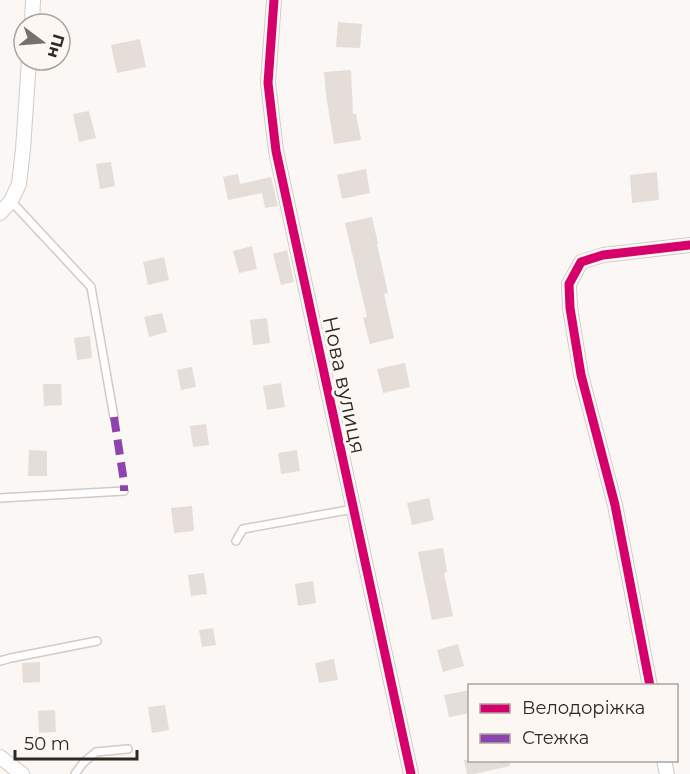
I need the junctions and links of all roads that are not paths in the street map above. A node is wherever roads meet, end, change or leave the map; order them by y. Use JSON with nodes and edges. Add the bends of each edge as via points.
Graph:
{"nodes":[{"id":1,"x":274,"y":0,"type":"edge"},
{"id":2,"x":28,"y":72,"type":"edge"},
{"id":3,"x":11,"y":201,"type":"junction"},
{"id":4,"x":0,"y":213,"type":"edge"},
{"id":5,"x":690,"y":244,"type":"edge"},
{"id":6,"x":114,"y":417,"type":"dead end"},
{"id":7,"x":124,"y":491,"type":"dead end"},
{"id":8,"x":0,"y":498,"type":"edge"},
{"id":9,"x":353,"y":509,"type":"junction"},
{"id":10,"x":236,"y":541,"type":"dead end"},
{"id":11,"x":98,"y":641,"type":"dead end"},
{"id":12,"x":0,"y":661,"type":"edge"},
{"id":13,"x":650,"y":684,"type":"edge"},
{"id":14,"x":128,"y":749,"type":"dead end"},
{"id":15,"x":0,"y":757,"type":"edge"},
{"id":16,"x":22,"y":774,"type":"edge"},
{"id":17,"x":75,"y":774,"type":"edge"},
{"id":18,"x":411,"y":774,"type":"edge"}],
"edges":[{"from":1,"to":9,"type":"street","name":"Нова вулиця","via":[[268,83],[276,151]]},
{"from":2,"to":3,"type":"street","via":[[19,184]]},
{"from":3,"to":4,"type":"street"},
{"from":3,"to":6,"type":"lane","via":[[91,287]]},
{"from":5,"to":13,"type":"street","via":[[603,255],[582,262],[570,284],[581,375],[615,505]]},
{"from":7,"to":8,"type":"lane"},
{"from":9,"to":10,"type":"lane","via":[[243,529]]},
{"from":9,"to":18,"type":"street","name":"Нова вулиця"},
{"from":11,"to":12,"type":"lane"},
{"from":14,"to":17,"type":"lane","via":[[96,752]]},
{"from":15,"to":16,"type":"street"}]}
